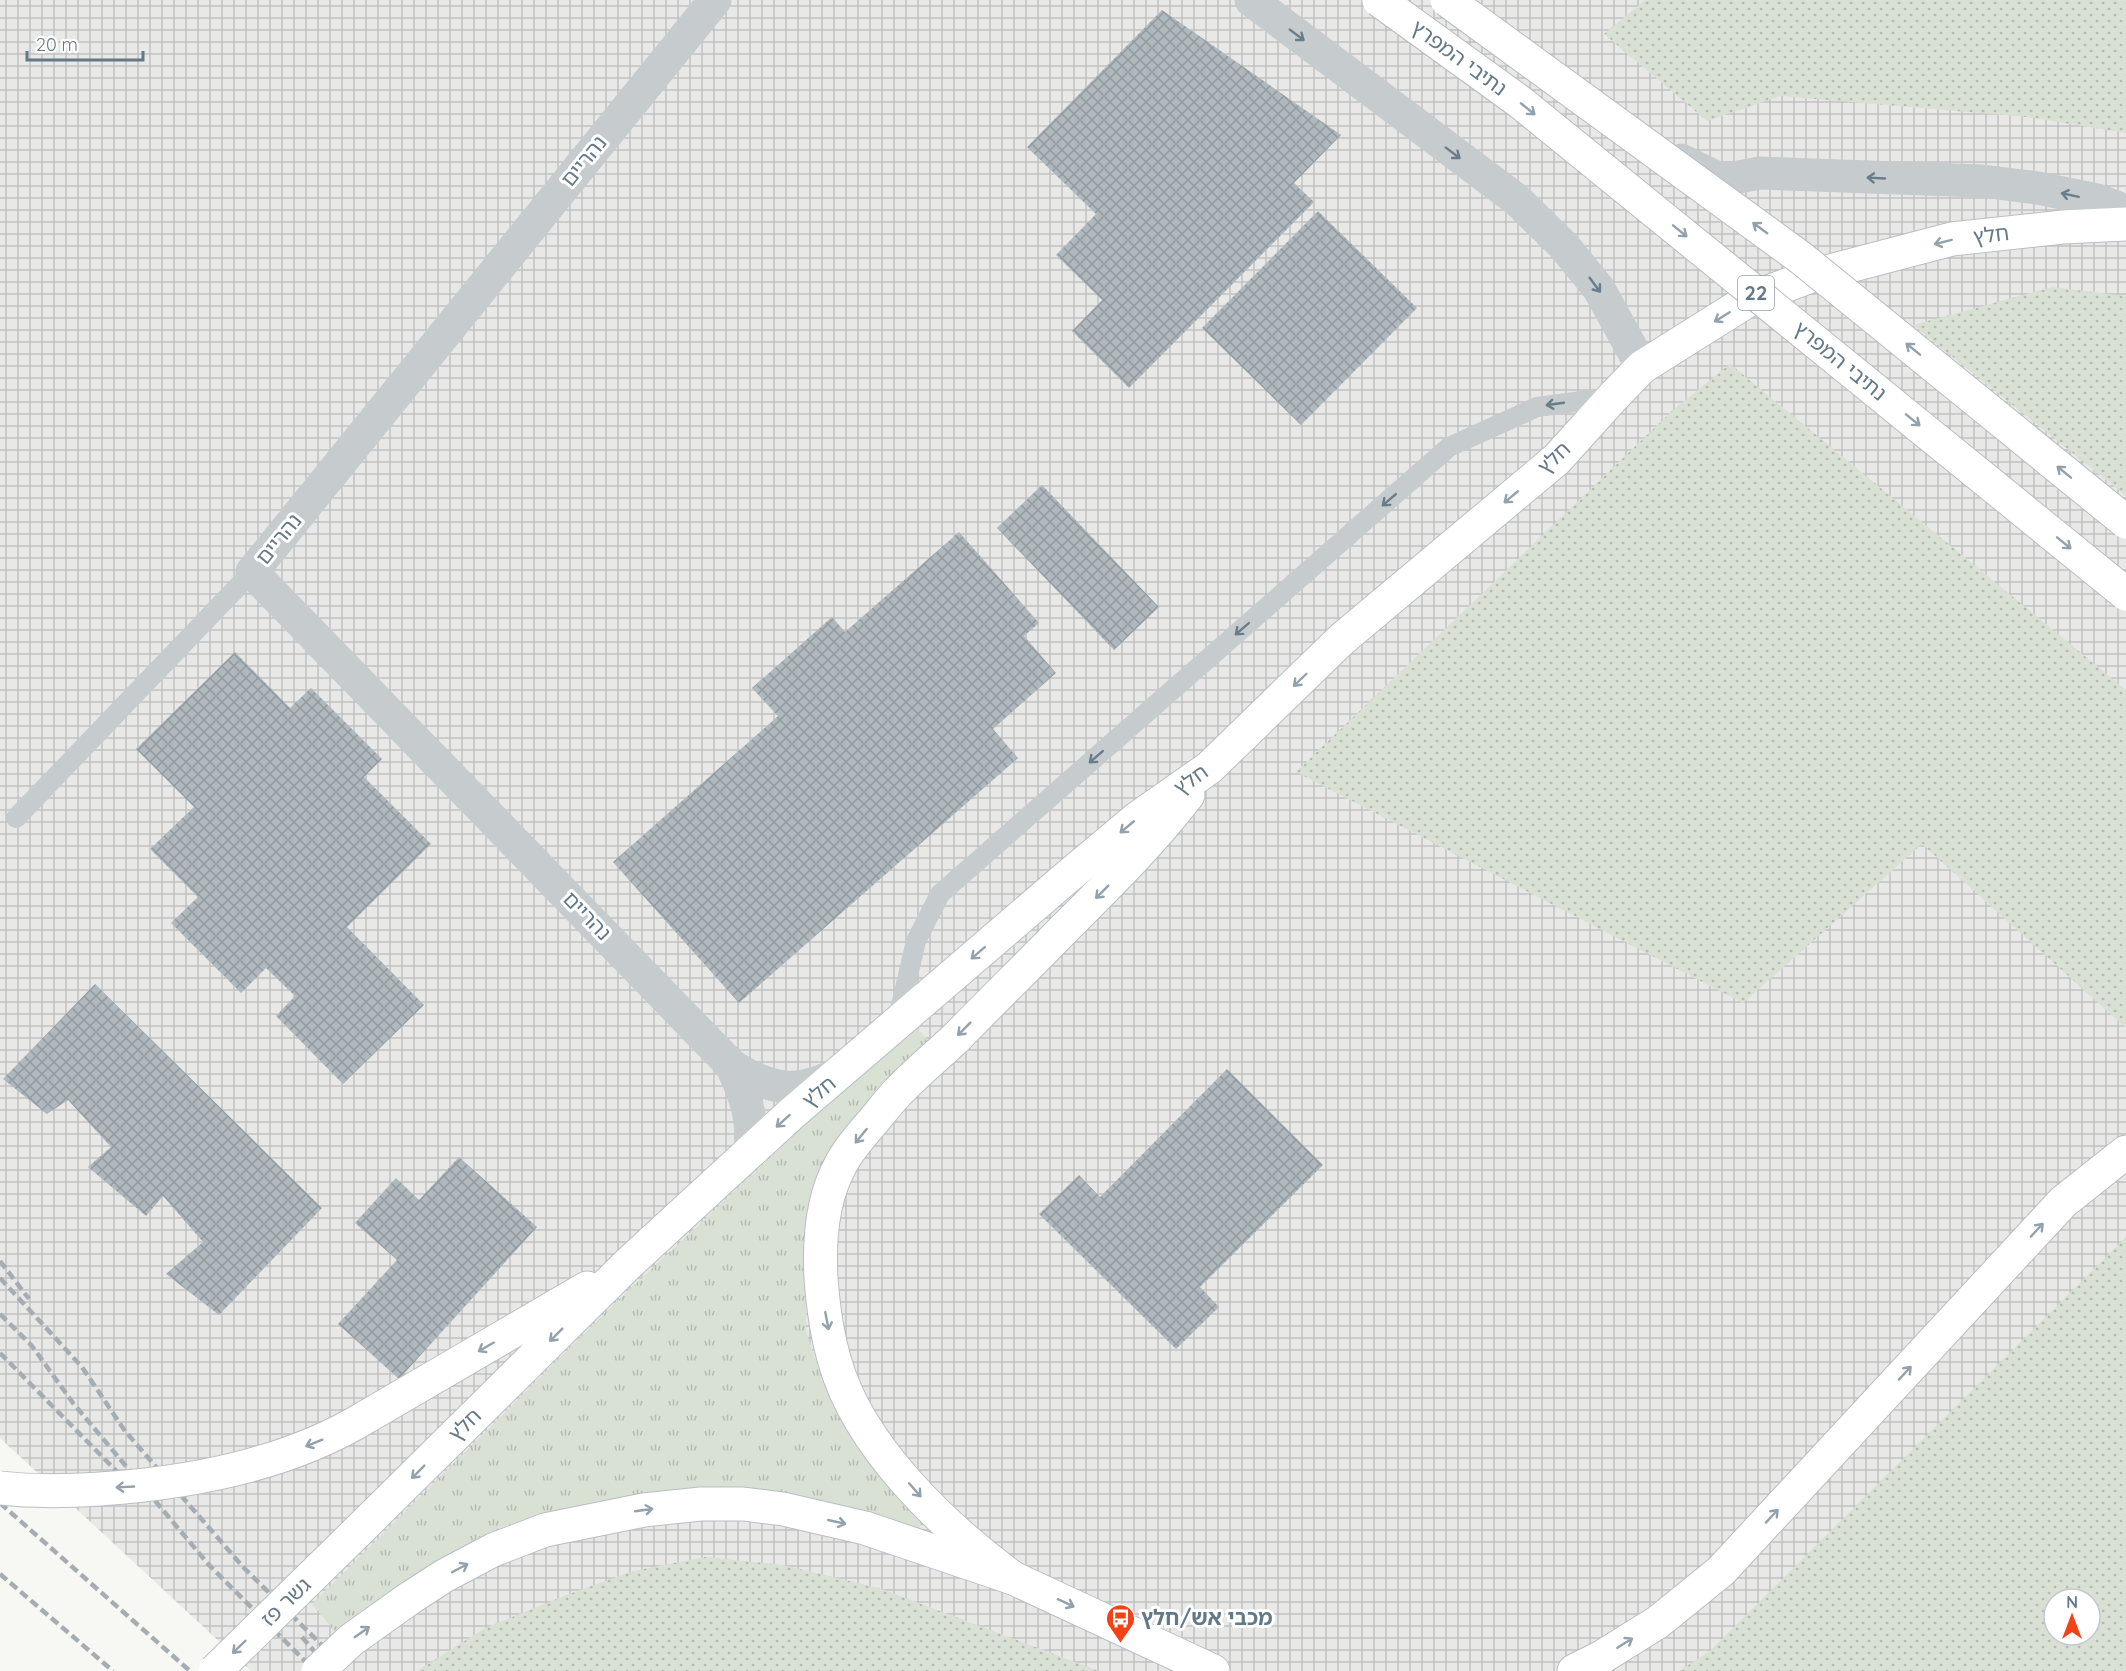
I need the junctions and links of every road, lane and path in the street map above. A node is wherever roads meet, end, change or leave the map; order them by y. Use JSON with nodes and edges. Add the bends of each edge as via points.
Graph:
{"nodes":[{"id":1,"x":715,"y":0,"type":"edge"},
{"id":2,"x":1251,"y":0,"type":"edge"},
{"id":3,"x":1379,"y":0,"type":"edge"},
{"id":4,"x":1447,"y":0,"type":"edge"},
{"id":5,"x":1459,"y":0,"type":"edge"},
{"id":6,"x":2126,"y":211,"type":"edge"},
{"id":7,"x":2126,"y":224,"type":"edge"},
{"id":8,"x":1642,"y":367,"type":"junction"},
{"id":9,"x":1613,"y":397,"type":"junction"},
{"id":10,"x":2126,"y":522,"type":"edge"},
{"id":11,"x":252,"y":572,"type":"junction"},
{"id":12,"x":2126,"y":594,"type":"edge"},
{"id":13,"x":1209,"y":768,"type":"junction"},
{"id":14,"x":16,"y":818,"type":"dead end"},
{"id":15,"x":897,"y":1023,"type":"junction"},
{"id":16,"x":731,"y":1065,"type":"junction"},
{"id":17,"x":846,"y":1068,"type":"junction"},
{"id":18,"x":2126,"y":1152,"type":"edge"},
{"id":19,"x":749,"y":1153,"type":"junction"},
{"id":20,"x":628,"y":1264,"type":"junction"},
{"id":21,"x":0,"y":1488,"type":"edge"},
{"id":22,"x":356,"y":1533,"type":"joint"},
{"id":23,"x":1013,"y":1578,"type":"junction"},
{"id":24,"x":215,"y":1671,"type":"edge"},
{"id":25,"x":318,"y":1671,"type":"edge"},
{"id":26,"x":1214,"y":1671,"type":"edge"},
{"id":27,"x":1574,"y":1671,"type":"edge"}],
"edges":[{"from":1,"to":11,"type":"street","name":"נהריים"},
{"from":2,"to":8,"type":"street","one_way":true,"via":[[1517,200],[1564,246],[1599,289]]},
{"from":3,"to":12,"type":"main road","name":"נתיבי המפרץ","number":"22","one_way":true,"bridge":true,"via":[[1529,109]]},
{"from":10,"to":4,"type":"main road","name":"נתיבי המפרץ","number":"22","one_way":true,"bridge":true,"via":[[1801,258]]},
{"from":6,"to":5,"type":"street","one_way":true,"via":[[2097,200],[1982,181],[1760,173],[1722,180],[1671,154]]},
{"from":7,"to":8,"type":"main road","name":"חלץ","one_way":true,"via":[[1952,239],[1811,276],[1752,298]]},
{"from":8,"to":9,"type":"main road","name":"חלץ"},
{"from":9,"to":13,"type":"main road","name":"חלץ","one_way":true,"via":[[1557,459],[1342,639]]},
{"from":9,"to":15,"type":"lane","one_way":true,"via":[[1537,407],[1449,447],[940,894],[916,941]]},
{"from":11,"to":14,"type":"lane"},
{"from":11,"to":16,"type":"street","name":"נהריים"},
{"from":13,"to":15,"type":"main road","name":"חלץ","one_way":true,"via":[[1139,818]]},
{"from":13,"to":23,"type":"main road","one_way":true,"via":[[1157,835],[899,1091],[857,1141],[831,1186],[820,1255],[823,1304],[835,1363],[856,1412],[885,1455],[932,1509]]},
{"from":15,"to":17,"type":"main road","name":"חלץ"},
{"from":16,"to":17,"type":"street","via":[[778,1087],[809,1085]]},
{"from":16,"to":19,"type":"street","via":[[750,1113]]},
{"from":17,"to":19,"type":"main road","name":"חלץ","one_way":true},
{"from":27,"to":18,"type":"main road","one_way":true,"via":[[1658,1622],[1721,1571],[2063,1202]]},
{"from":19,"to":20,"type":"main road","name":"חלץ"},
{"from":20,"to":21,"type":"main road","one_way":true,"bridge":true,"via":[[366,1417],[308,1446],[232,1471],[143,1486],[59,1491]]},
{"from":20,"to":22,"type":"main road","name":"חלץ","one_way":true},
{"from":22,"to":24,"type":"main road","name":"גשר פז","one_way":true,"bridge":true},
{"from":25,"to":23,"type":"main road","one_way":true,"bridge":true,"via":[[351,1640],[410,1598],[493,1550],[544,1530],[644,1510],[701,1503],[783,1509],[865,1528]]},
{"from":23,"to":26,"type":"main road","one_way":true}]}
